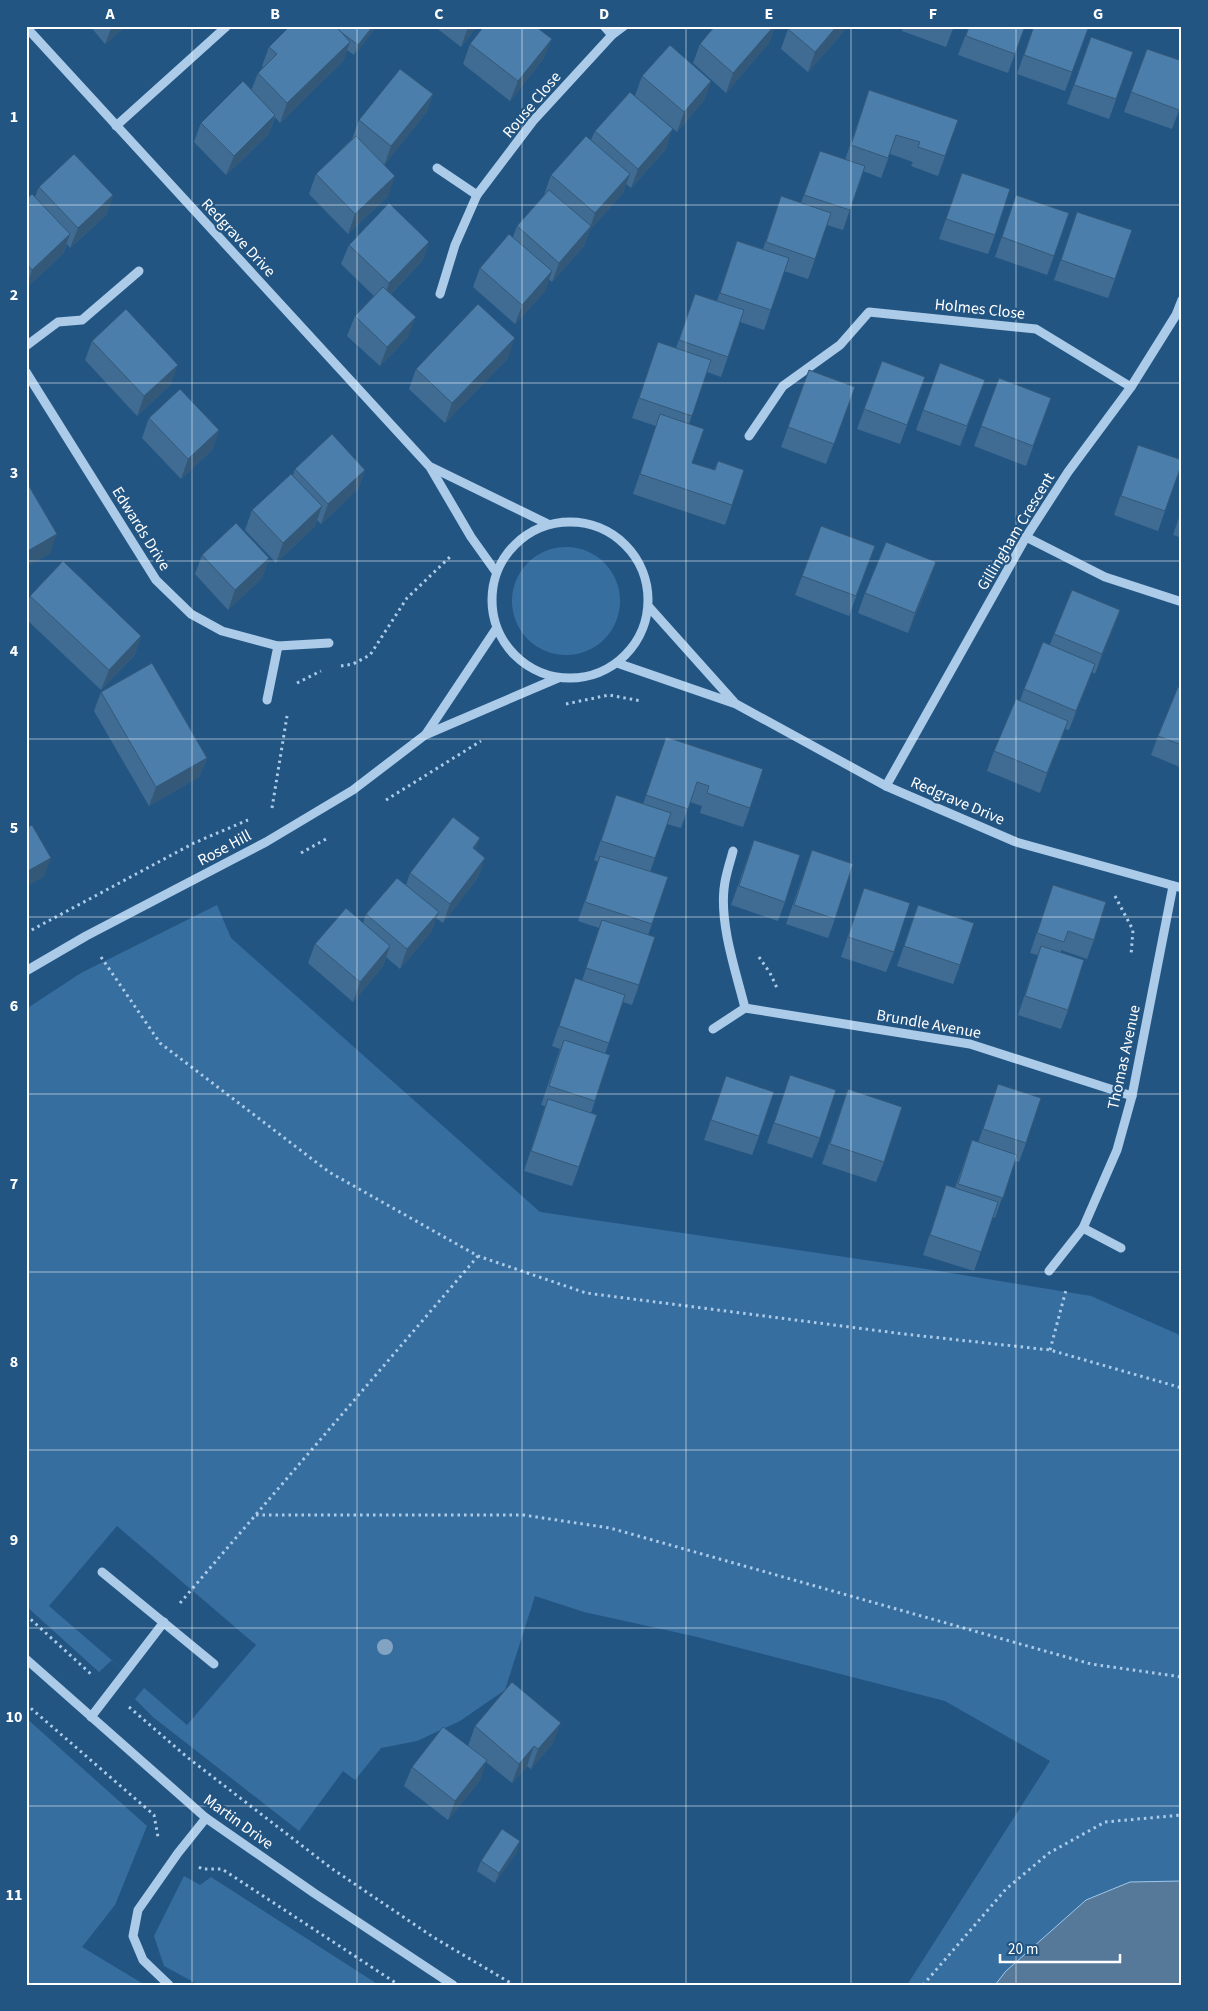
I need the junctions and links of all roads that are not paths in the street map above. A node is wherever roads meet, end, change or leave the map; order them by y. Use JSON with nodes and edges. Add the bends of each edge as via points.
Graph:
{"nodes":[{"id":1,"x":227,"y":26,"type":"edge"},
{"id":2,"x":604,"y":26,"type":"edge"},
{"id":3,"x":624,"y":26,"type":"edge"},
{"id":4,"x":26,"y":27,"type":"edge"},
{"id":5,"x":612,"y":35,"type":"junction"},
{"id":6,"x":116,"y":126,"type":"junction"},
{"id":7,"x":437,"y":168,"type":"dead end"},
{"id":8,"x":477,"y":195,"type":"junction"},
{"id":9,"x":139,"y":271,"type":"dead end"},
{"id":10,"x":440,"y":294,"type":"dead end"},
{"id":11,"x":1182,"y":300,"type":"edge"},
{"id":12,"x":26,"y":346,"type":"edge"},
{"id":13,"x":26,"y":372,"type":"edge"},
{"id":14,"x":1131,"y":387,"type":"junction"},
{"id":15,"x":749,"y":436,"type":"dead end"},
{"id":16,"x":430,"y":467,"type":"junction"},
{"id":17,"x":548,"y":524,"type":"junction"},
{"id":18,"x":1026,"y":537,"type":"junction"},
{"id":19,"x":496,"y":572,"type":"junction"},
{"id":20,"x":1182,"y":602,"type":"edge"},
{"id":21,"x":649,"y":607,"type":"junction"},
{"id":22,"x":496,"y":629,"type":"junction"},
{"id":23,"x":329,"y":643,"type":"dead end"},
{"id":24,"x":278,"y":646,"type":"junction"},
{"id":25,"x":617,"y":663,"type":"junction"},
{"id":26,"x":558,"y":678,"type":"junction"},
{"id":27,"x":267,"y":700,"type":"road end"},
{"id":28,"x":736,"y":704,"type":"junction"},
{"id":29,"x":425,"y":734,"type":"junction"},
{"id":30,"x":886,"y":786,"type":"junction"},
{"id":31,"x":733,"y":851,"type":"dead end"},
{"id":32,"x":1178,"y":887,"type":"edge"},
{"id":33,"x":26,"y":971,"type":"edge"},
{"id":34,"x":745,"y":1008,"type":"junction"},
{"id":35,"x":714,"y":1029,"type":"dead end"},
{"id":36,"x":1132,"y":1096,"type":"junction"},
{"id":37,"x":1083,"y":1228,"type":"junction"},
{"id":38,"x":1121,"y":1248,"type":"dead end"},
{"id":39,"x":1049,"y":1272,"type":"dead end"},
{"id":40,"x":102,"y":1572,"type":"dead end"},
{"id":41,"x":164,"y":1622,"type":"junction"},
{"id":42,"x":26,"y":1659,"type":"edge"},
{"id":43,"x":214,"y":1664,"type":"dead end"},
{"id":44,"x":91,"y":1717,"type":"junction"},
{"id":45,"x":206,"y":1818,"type":"junction"},
{"id":46,"x":169,"y":1985,"type":"edge"},
{"id":47,"x":452,"y":1985,"type":"edge"}],
"edges":[{"from":1,"to":6,"type":"street"},
{"from":2,"to":5,"type":"street"},
{"from":3,"to":5,"type":"street","name":"Rouse Close"},
{"from":4,"to":6,"type":"street","name":"Redgrave Drive"},
{"from":5,"to":8,"type":"street","name":"Rouse Close","via":[[532,121]]},
{"from":6,"to":16,"type":"street","name":"Redgrave Drive"},
{"from":7,"to":8,"type":"street"},
{"from":8,"to":10,"type":"street","name":"Rouse Close","via":[[455,244]]},
{"from":9,"to":12,"type":"street","via":[[82,320],[58,322]]},
{"from":11,"to":14,"type":"street","name":"Gillingham Crescent"},
{"from":13,"to":24,"type":"street","name":"Edwards Drive","via":[[156,580],[191,614],[222,631]]},
{"from":14,"to":15,"type":"street","name":"Holmes Close","via":[[1036,329],[869,312],[840,345],[782,386]]},
{"from":14,"to":18,"type":"street","name":"Gillingham Crescent","via":[[1068,472]]},
{"from":16,"to":17,"type":"street","name":"Redgrave Drive"},
{"from":16,"to":19,"type":"street","name":"Redgrave Drive","via":[[471,537]]},
{"from":17,"to":19,"type":"street","via":[[526,534],[508,551]]},
{"from":17,"to":21,"type":"street","via":[[573,521],[598,526],[620,539],[637,558],[647,582]]},
{"from":18,"to":20,"type":"street","via":[[1105,577]]},
{"from":18,"to":30,"type":"street","name":"Gillingham Crescent"},
{"from":19,"to":22,"type":"street","via":[[491,601]]},
{"from":21,"to":25,"type":"street","via":[[633,648]]},
{"from":21,"to":28,"type":"street","name":"Redgrave Drive"},
{"from":22,"to":26,"type":"street","via":[[510,652],[532,669]]},
{"from":22,"to":29,"type":"street","name":"Rose Hill"},
{"from":23,"to":24,"type":"street","name":"Edwards Drive"},
{"from":24,"to":27,"type":"street"},
{"from":25,"to":26,"type":"street","via":[[599,673]]},
{"from":25,"to":28,"type":"street","name":"Redgrave Drive"},
{"from":26,"to":29,"type":"street","name":"Rose Hill"},
{"from":28,"to":30,"type":"street","name":"Redgrave Drive"},
{"from":29,"to":33,"type":"street","name":"Rose Hill","via":[[345,795],[266,842]]},
{"from":30,"to":32,"type":"street","name":"Redgrave Drive","via":[[1016,842]]},
{"from":31,"to":34,"type":"street","via":[[724,888],[727,929]]},
{"from":32,"to":36,"type":"street","name":"Thomas Avenue"},
{"from":34,"to":35,"type":"street"},
{"from":34,"to":36,"type":"street","name":"Brundle Avenue","via":[[970,1044]]},
{"from":36,"to":37,"type":"street","name":"Thomas Avenue","via":[[1117,1150]]},
{"from":37,"to":38,"type":"street"},
{"from":37,"to":39,"type":"street","name":"Thomas Avenue"},
{"from":40,"to":41,"type":"street"},
{"from":41,"to":43,"type":"street"},
{"from":41,"to":44,"type":"street"},
{"from":42,"to":44,"type":"street","name":"Martin Drive"},
{"from":44,"to":45,"type":"street","name":"Martin Drive"},
{"from":45,"to":46,"type":"street","via":[[138,1910],[133,1936],[143,1960]]},
{"from":45,"to":47,"type":"street","name":"Martin Drive"}]}
